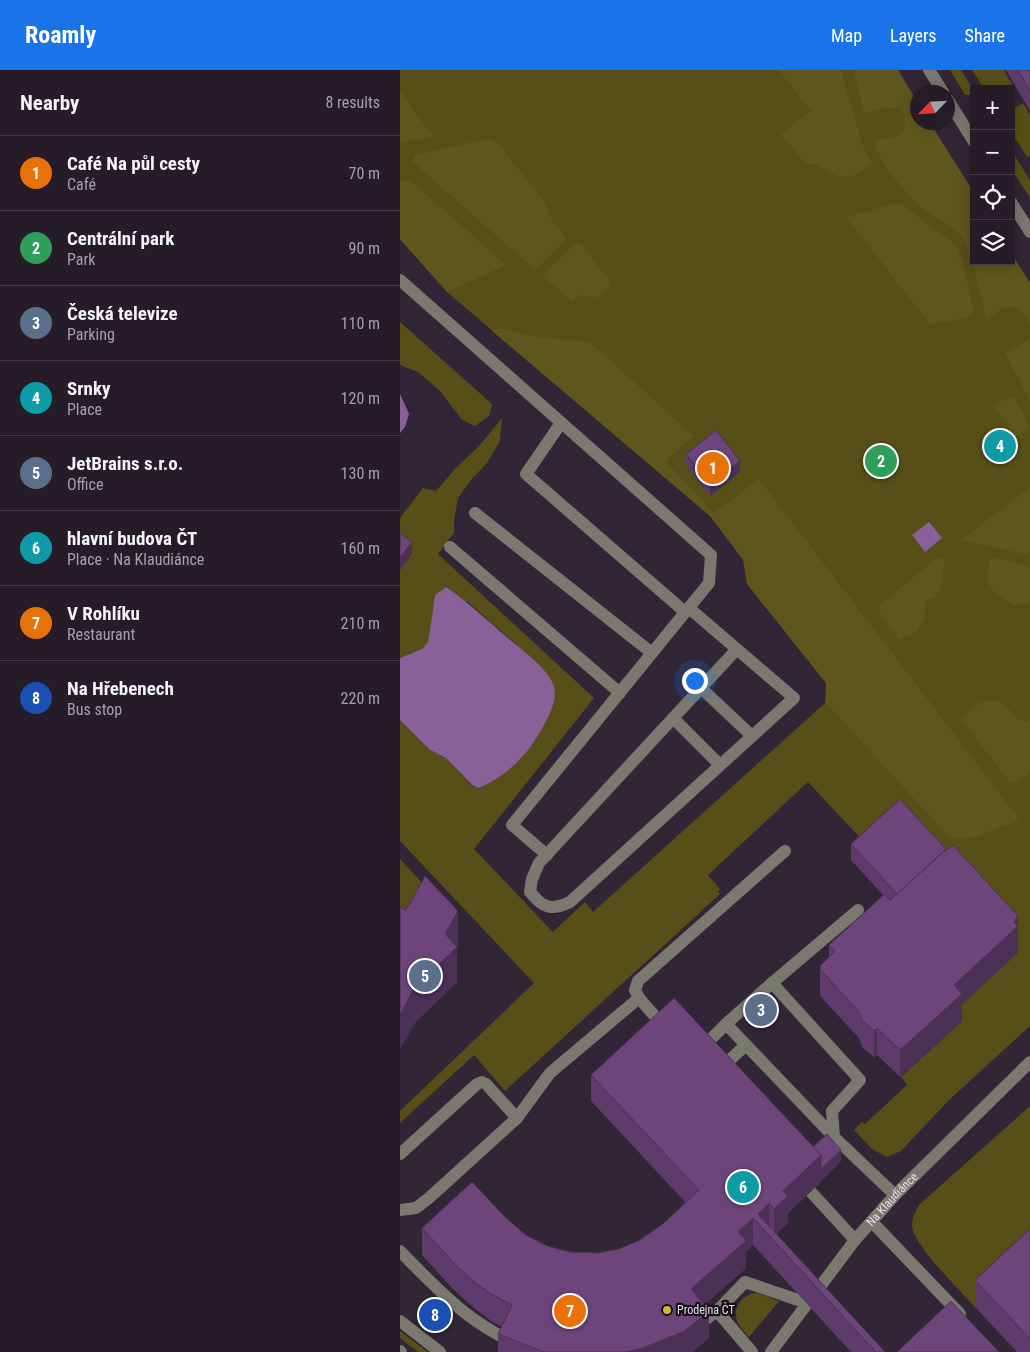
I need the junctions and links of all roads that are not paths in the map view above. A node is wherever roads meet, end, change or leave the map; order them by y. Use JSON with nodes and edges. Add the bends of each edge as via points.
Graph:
{"nodes":[{"id":1,"x":929,"y":70,"type":"edge"},
{"id":2,"x":939,"y":85,"type":"edge"},
{"id":3,"x":955,"y":111,"type":"edge"},
{"id":4,"x":970,"y":136,"type":"edge"},
{"id":5,"x":1015,"y":208,"type":"edge"},
{"id":6,"x":1030,"y":232,"type":"edge"},
{"id":7,"x":400,"y":280,"type":"edge"},
{"id":8,"x":561,"y":423,"type":"junction"},
{"id":9,"x":475,"y":513,"type":"dead end"},
{"id":10,"x":450,"y":547,"type":"dead end"},
{"id":11,"x":687,"y":610,"type":"junction"},
{"id":12,"x":737,"y":649,"type":"junction"},
{"id":13,"x":652,"y":653,"type":"junction"},
{"id":14,"x":701,"y":688,"type":"junction"},
{"id":15,"x":620,"y":693,"type":"junction"},
{"id":16,"x":673,"y":718,"type":"junction"},
{"id":17,"x":752,"y":736,"type":"junction"},
{"id":18,"x":720,"y":765,"type":"junction"},
{"id":19,"x":786,"y":851,"type":"dead end"},
{"id":20,"x":546,"y":855,"type":"junction"},
{"id":21,"x":858,"y":910,"type":"dead end"},
{"id":22,"x":772,"y":983,"type":"junction"},
{"id":23,"x":639,"y":998,"type":"junction"},
{"id":24,"x":726,"y":1024,"type":"junction"},
{"id":25,"x":668,"y":1030,"type":"edge"},
{"id":26,"x":746,"y":1045,"type":"junction"},
{"id":27,"x":703,"y":1047,"type":"edge"},
{"id":28,"x":1030,"y":1062,"type":"edge"},
{"id":29,"x":721,"y":1068,"type":"edge"},
{"id":30,"x":518,"y":1118,"type":"junction"},
{"id":31,"x":834,"y":1137,"type":"junction"},
{"id":32,"x":400,"y":1154,"type":"edge"},
{"id":33,"x":811,"y":1192,"type":"dead end"},
{"id":34,"x":895,"y":1195,"type":"junction"},
{"id":35,"x":400,"y":1210,"type":"edge"},
{"id":36,"x":872,"y":1222,"type":"junction"},
{"id":37,"x":855,"y":1240,"type":"junction"},
{"id":38,"x":400,"y":1251,"type":"edge"},
{"id":39,"x":808,"y":1303,"type":"junction"},
{"id":40,"x":717,"y":1311,"type":"junction"},
{"id":41,"x":400,"y":1321,"type":"edge"},
{"id":42,"x":969,"y":1324,"type":"edge"},
{"id":43,"x":688,"y":1332,"type":"edge"},
{"id":44,"x":440,"y":1352,"type":"edge"},
{"id":45,"x":537,"y":1352,"type":"edge"},
{"id":46,"x":752,"y":1352,"type":"edge"},
{"id":47,"x":771,"y":1352,"type":"edge"}],
"edges":[{"from":1,"to":2,"type":"street"},
{"from":3,"to":4,"type":"street"},
{"from":5,"to":6,"type":"street"},
{"from":7,"to":8,"type":"street"},
{"from":8,"to":11,"type":"street","via":[[711,555],[709,583]]},
{"from":8,"to":11,"type":"street","via":[[526,474]]},
{"from":9,"to":13,"type":"street"},
{"from":10,"to":15,"type":"street"},
{"from":11,"to":12,"type":"street"},
{"from":11,"to":13,"type":"street"},
{"from":12,"to":14,"type":"street"},
{"from":12,"to":17,"type":"street","via":[[794,698]]},
{"from":13,"to":15,"type":"street"},
{"from":14,"to":16,"type":"street"},
{"from":14,"to":17,"type":"street"},
{"from":15,"to":20,"type":"street","via":[[512,825]]},
{"from":16,"to":18,"type":"street"},
{"from":16,"to":20,"type":"street"},
{"from":17,"to":18,"type":"street"},
{"from":18,"to":20,"type":"street","via":[[570,902],[557,908],[539,904],[530,892],[532,879]]},
{"from":19,"to":23,"type":"street","via":[[638,981],[635,990]]},
{"from":21,"to":22,"type":"street"},
{"from":22,"to":24,"type":"street"},
{"from":22,"to":31,"type":"street","via":[[860,1080],[832,1111]]},
{"from":23,"to":25,"type":"street"},
{"from":23,"to":30,"type":"street","via":[[550,1073]]},
{"from":24,"to":26,"type":"street"},
{"from":24,"to":27,"type":"street"},
{"from":26,"to":29,"type":"street"},
{"from":26,"to":31,"type":"street"},
{"from":28,"to":34,"type":"street","name":"Na Klaudiánce"},
{"from":30,"to":32,"type":"street","via":[[482,1082]]},
{"from":30,"to":35,"type":"street","via":[[420,1205]]},
{"from":31,"to":34,"type":"street"},
{"from":33,"to":37,"type":"street"},
{"from":34,"to":36,"type":"street","name":"Na Klaudiánce"},
{"from":36,"to":37,"type":"street","name":"Na Klaudiánce"},
{"from":36,"to":42,"type":"street"},
{"from":37,"to":39,"type":"street","name":"Na Klaudiánce"},
{"from":38,"to":45,"type":"street","via":[[465,1314],[488,1330]]},
{"from":39,"to":40,"type":"street","via":[[744,1282]]},
{"from":39,"to":47,"type":"street","name":"Na Klaudiánce"},
{"from":40,"to":43,"type":"street"},
{"from":40,"to":46,"type":"street"},
{"from":41,"to":44,"type":"street"}]}
